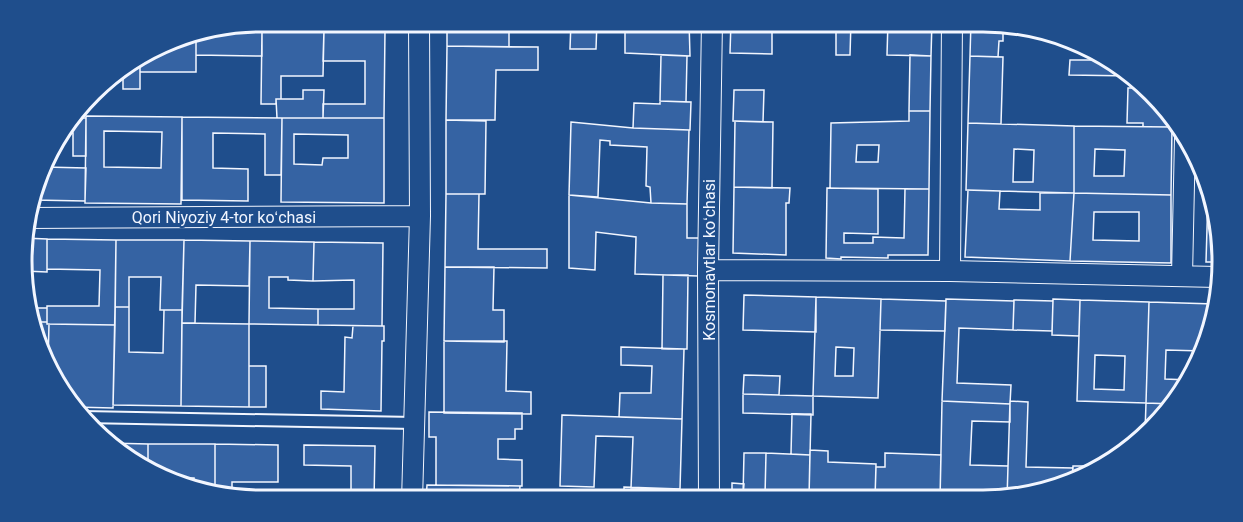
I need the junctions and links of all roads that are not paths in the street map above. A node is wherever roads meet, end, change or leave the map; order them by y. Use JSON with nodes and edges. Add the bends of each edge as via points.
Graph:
{"nodes":[{"id":1,"x":419,"y":32,"type":"edge"},
{"id":2,"x":712,"y":32,"type":"edge"},
{"id":3,"x":952,"y":32,"type":"edge"},
{"id":4,"x":1185,"y":153,"type":"edge"},
{"id":5,"x":420,"y":216,"type":"junction"},
{"id":6,"x":36,"y":218,"type":"edge"},
{"id":7,"x":708,"y":270,"type":"junction"},
{"id":8,"x":950,"y":271,"type":"junction"},
{"id":9,"x":1182,"y":276,"type":"junction"},
{"id":10,"x":1211,"y":277,"type":"edge"},
{"id":11,"x":93,"y":417,"type":"edge"},
{"id":12,"x":415,"y":423,"type":"junction"},
{"id":13,"x":412,"y":490,"type":"edge"},
{"id":14,"x":709,"y":490,"type":"edge"}],
"edges":[{"from":1,"to":5,"type":"street"},
{"from":2,"to":7,"type":"street","name":"Kosmonavtlar koʻchasi"},
{"from":3,"to":8,"type":"street"},
{"from":4,"to":9,"type":"street"},
{"from":5,"to":6,"type":"street","name":"Qori Niyoziy 4-tor koʻchasi"},
{"from":5,"to":12,"type":"street"},
{"from":7,"to":8,"type":"street"},
{"from":7,"to":14,"type":"street","name":"Kosmonavtlar koʻchasi"},
{"from":8,"to":9,"type":"street"},
{"from":9,"to":10,"type":"street"},
{"from":11,"to":12,"type":"lane"},
{"from":12,"to":13,"type":"street"}]}
